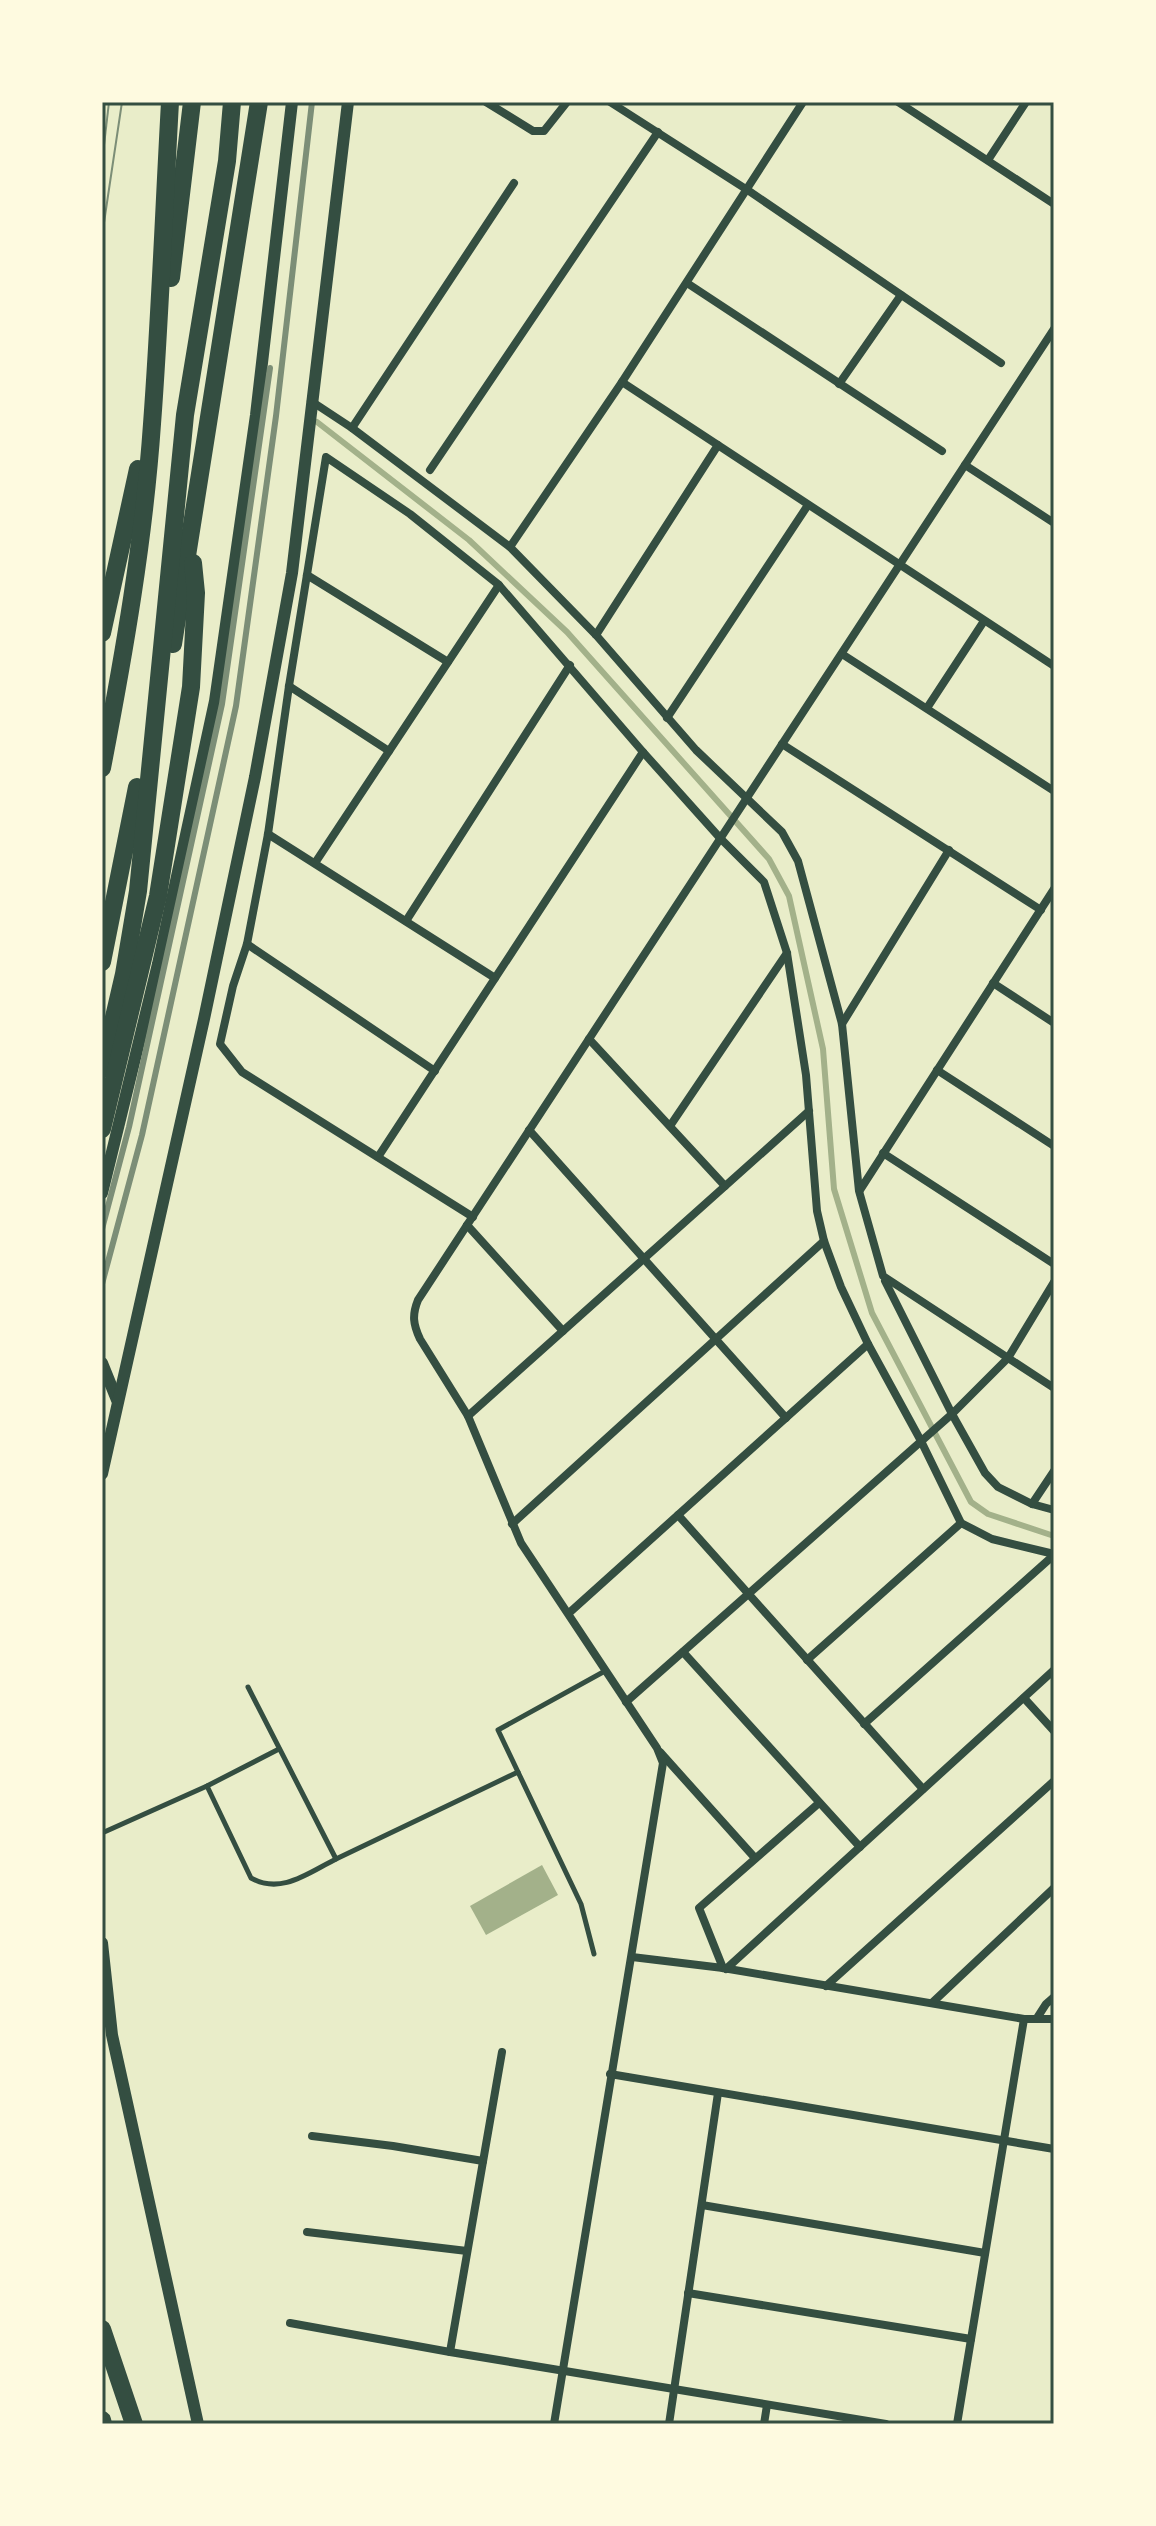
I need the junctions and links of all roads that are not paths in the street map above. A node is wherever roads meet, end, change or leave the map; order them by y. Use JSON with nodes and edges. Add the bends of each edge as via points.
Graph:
{"nodes":[{"id":1,"x":170,"y":102,"type":"edge"},
{"id":2,"x":192,"y":102,"type":"edge"},
{"id":3,"x":232,"y":102,"type":"edge"},
{"id":4,"x":259,"y":102,"type":"edge"},
{"id":5,"x":292,"y":102,"type":"edge"},
{"id":6,"x":348,"y":102,"type":"edge"},
{"id":7,"x":486,"y":102,"type":"edge"},
{"id":8,"x":567,"y":102,"type":"edge"},
{"id":9,"x":610,"y":102,"type":"edge"},
{"id":10,"x":803,"y":102,"type":"edge"},
{"id":11,"x":898,"y":102,"type":"edge"},
{"id":12,"x":1026,"y":102,"type":"edge"},
{"id":13,"x":658,"y":132,"type":"junction"},
{"id":14,"x":988,"y":160,"type":"junction"},
{"id":15,"x":514,"y":183,"type":"dead end"},
{"id":16,"x":747,"y":190,"type":"junction"},
{"id":17,"x":1054,"y":204,"type":"edge"},
{"id":18,"x":687,"y":283,"type":"junction"},
{"id":19,"x":901,"y":295,"type":"junction"},
{"id":20,"x":1054,"y":329,"type":"edge"},
{"id":21,"x":1001,"y":363,"type":"dead end"},
{"id":22,"x":622,"y":382,"type":"junction"},
{"id":23,"x":839,"y":384,"type":"junction"},
{"id":24,"x":311,"y":401,"type":"junction"},
{"id":25,"x":352,"y":428,"type":"junction"},
{"id":26,"x":718,"y":445,"type":"junction"},
{"id":27,"x":942,"y":451,"type":"dead end"},
{"id":28,"x":965,"y":465,"type":"junction"},
{"id":29,"x":430,"y":470,"type":"dead end"},
{"id":30,"x":808,"y":505,"type":"junction"},
{"id":31,"x":1054,"y":523,"type":"edge"},
{"id":32,"x":190,"y":537,"type":"junction"},
{"id":33,"x":510,"y":547,"type":"junction"},
{"id":34,"x":899,"y":566,"type":"junction"},
{"id":35,"x":307,"y":575,"type":"junction"},
{"id":36,"x":499,"y":585,"type":"junction"},
{"id":37,"x":984,"y":621,"type":"junction"},
{"id":38,"x":102,"y":633,"type":"edge"},
{"id":39,"x":596,"y":635,"type":"junction"},
{"id":40,"x":842,"y":654,"type":"junction"},
{"id":41,"x":448,"y":662,"type":"junction"},
{"id":42,"x":570,"y":665,"type":"junction"},
{"id":43,"x":1054,"y":666,"type":"edge"},
{"id":44,"x":159,"y":675,"type":"junction"},
{"id":45,"x":289,"y":686,"type":"junction"},
{"id":46,"x":927,"y":708,"type":"junction"},
{"id":47,"x":667,"y":718,"type":"junction"},
{"id":48,"x":782,"y":744,"type":"junction"},
{"id":49,"x":389,"y":751,"type":"junction"},
{"id":50,"x":643,"y":752,"type":"junction"},
{"id":51,"x":102,"y":768,"type":"edge"},
{"id":52,"x":1054,"y":791,"type":"edge"},
{"id":53,"x":744,"y":802,"type":"junction"},
{"id":54,"x":268,"y":834,"type":"junction"},
{"id":55,"x":722,"y":836,"type":"junction"},
{"id":56,"x":949,"y":850,"type":"junction"},
{"id":57,"x":315,"y":863,"type":"junction"},
{"id":58,"x":1054,"y":889,"type":"edge"},
{"id":59,"x":1041,"y":910,"type":"junction"},
{"id":60,"x":406,"y":921,"type":"junction"},
{"id":61,"x":247,"y":944,"type":"junction"},
{"id":62,"x":787,"y":953,"type":"junction"},
{"id":63,"x":102,"y":962,"type":"edge"},
{"id":64,"x":495,"y":978,"type":"junction"},
{"id":65,"x":993,"y":983,"type":"junction"},
{"id":66,"x":1054,"y":1023,"type":"edge"},
{"id":67,"x":842,"y":1024,"type":"junction"},
{"id":68,"x":102,"y":1029,"type":"edge"},
{"id":69,"x":589,"y":1039,"type":"junction"},
{"id":70,"x":102,"y":1069,"type":"edge"},
{"id":71,"x":937,"y":1070,"type":"junction"},
{"id":72,"x":435,"y":1071,"type":"junction"},
{"id":73,"x":809,"y":1111,"type":"junction"},
{"id":74,"x":670,"y":1126,"type":"junction"},
{"id":75,"x":102,"y":1129,"type":"edge"},
{"id":76,"x":529,"y":1130,"type":"junction"},
{"id":77,"x":1054,"y":1146,"type":"edge"},
{"id":78,"x":883,"y":1153,"type":"junction"},
{"id":79,"x":378,"y":1157,"type":"junction"},
{"id":80,"x":725,"y":1186,"type":"junction"},
{"id":81,"x":859,"y":1191,"type":"junction"},
{"id":82,"x":102,"y":1193,"type":"edge"},
{"id":83,"x":470,"y":1221,"type":"junction"},
{"id":84,"x":824,"y":1241,"type":"junction"},
{"id":85,"x":644,"y":1259,"type":"junction"},
{"id":86,"x":1054,"y":1264,"type":"edge"},
{"id":87,"x":883,"y":1276,"type":"junction"},
{"id":88,"x":1054,"y":1282,"type":"edge"},
{"id":89,"x":563,"y":1331,"type":"junction"},
{"id":90,"x":715,"y":1338,"type":"junction"},
{"id":91,"x":868,"y":1344,"type":"junction"},
{"id":92,"x":1008,"y":1358,"type":"junction"},
{"id":93,"x":102,"y":1363,"type":"edge"},
{"id":94,"x":1054,"y":1388,"type":"edge"},
{"id":95,"x":117,"y":1400,"type":"junction"},
{"id":96,"x":952,"y":1414,"type":"junction"},
{"id":97,"x":468,"y":1416,"type":"junction"},
{"id":98,"x":786,"y":1418,"type":"junction"},
{"id":99,"x":925,"y":1438,"type":"junction"},
{"id":100,"x":1054,"y":1471,"type":"edge"},
{"id":101,"x":102,"y":1474,"type":"edge"},
{"id":102,"x":1032,"y":1504,"type":"junction"},
{"id":103,"x":1054,"y":1510,"type":"edge"},
{"id":104,"x":678,"y":1515,"type":"junction"},
{"id":105,"x":961,"y":1523,"type":"junction"},
{"id":106,"x":512,"y":1524,"type":"junction"},
{"id":107,"x":1054,"y":1554,"type":"edge"},
{"id":108,"x":748,"y":1594,"type":"junction"},
{"id":109,"x":569,"y":1613,"type":"junction"},
{"id":110,"x":683,"y":1652,"type":"junction"},
{"id":111,"x":807,"y":1660,"type":"junction"},
{"id":112,"x":1054,"y":1670,"type":"edge"},
{"id":113,"x":605,"y":1671,"type":"junction"},
{"id":114,"x":248,"y":1687,"type":"dead end"},
{"id":115,"x":1024,"y":1698,"type":"junction"},
{"id":116,"x":626,"y":1702,"type":"junction"},
{"id":117,"x":864,"y":1724,"type":"junction"},
{"id":118,"x":1054,"y":1731,"type":"edge"},
{"id":119,"x":657,"y":1748,"type":"junction"},
{"id":120,"x":279,"y":1749,"type":"junction"},
{"id":121,"x":518,"y":1772,"type":"junction"},
{"id":122,"x":1054,"y":1781,"type":"edge"},
{"id":123,"x":207,"y":1786,"type":"junction"},
{"id":124,"x":923,"y":1789,"type":"junction"},
{"id":125,"x":819,"y":1803,"type":"junction"},
{"id":126,"x":102,"y":1833,"type":"edge"},
{"id":127,"x":860,"y":1847,"type":"junction"},
{"id":128,"x":755,"y":1858,"type":"junction"},
{"id":129,"x":336,"y":1859,"type":"junction"},
{"id":130,"x":1054,"y":1888,"type":"edge"},
{"id":131,"x":102,"y":1943,"type":"edge"},
{"id":132,"x":594,"y":1954,"type":"dead end"},
{"id":133,"x":632,"y":1957,"type":"junction"},
{"id":134,"x":724,"y":1968,"type":"junction"},
{"id":135,"x":826,"y":1986,"type":"junction"},
{"id":136,"x":1054,"y":1997,"type":"edge"},
{"id":137,"x":933,"y":2002,"type":"junction"},
{"id":138,"x":1037,"y":2018,"type":"junction"},
{"id":139,"x":1024,"y":2019,"type":"junction"},
{"id":140,"x":1054,"y":2019,"type":"edge"},
{"id":141,"x":502,"y":2052,"type":"dead end"},
{"id":142,"x":610,"y":2074,"type":"junction"},
{"id":143,"x":718,"y":2093,"type":"junction"},
{"id":144,"x":312,"y":2136,"type":"dead end"},
{"id":145,"x":1004,"y":2141,"type":"junction"},
{"id":146,"x":1054,"y":2149,"type":"edge"},
{"id":147,"x":483,"y":2161,"type":"junction"},
{"id":148,"x":702,"y":2205,"type":"junction"},
{"id":149,"x":307,"y":2232,"type":"dead end"},
{"id":150,"x":467,"y":2251,"type":"junction"},
{"id":151,"x":985,"y":2253,"type":"junction"},
{"id":152,"x":688,"y":2293,"type":"junction"},
{"id":153,"x":290,"y":2323,"type":"dead end"},
{"id":154,"x":102,"y":2329,"type":"edge"},
{"id":155,"x":971,"y":2339,"type":"junction"},
{"id":156,"x":450,"y":2352,"type":"junction"},
{"id":157,"x":562,"y":2371,"type":"junction"},
{"id":158,"x":674,"y":2390,"type":"junction"},
{"id":159,"x":767,"y":2405,"type":"junction"},
{"id":160,"x":855,"y":2422,"type":"edge"},
{"id":161,"x":134,"y":2424,"type":"edge"},
{"id":162,"x":198,"y":2424,"type":"edge"},
{"id":163,"x":554,"y":2424,"type":"edge"},
{"id":164,"x":669,"y":2424,"type":"edge"},
{"id":165,"x":764,"y":2424,"type":"edge"},
{"id":166,"x":886,"y":2424,"type":"edge"},
{"id":167,"x":957,"y":2424,"type":"edge"}],
"edges":[{"from":1,"to":51,"type":"highway","via":[[152,425],[122,667]]},
{"from":2,"to":38,"type":"highway","via":[[148,420]]},
{"from":3,"to":44,"type":"highway","via":[[185,415]]},
{"from":4,"to":32,"type":"highway"},
{"from":5,"to":82,"type":"street","via":[[256,415],[215,701]]},
{"from":6,"to":24,"type":"street"},
{"from":7,"to":8,"type":"street","via":[[533,131],[544,131]]},
{"from":9,"to":13,"type":"street"},
{"from":10,"to":16,"type":"street"},
{"from":11,"to":14,"type":"street"},
{"from":12,"to":14,"type":"street"},
{"from":13,"to":16,"type":"street"},
{"from":13,"to":29,"type":"street"},
{"from":14,"to":17,"type":"street"},
{"from":15,"to":25,"type":"street"},
{"from":16,"to":18,"type":"street"},
{"from":16,"to":19,"type":"street"},
{"from":18,"to":22,"type":"street"},
{"from":18,"to":23,"type":"street"},
{"from":19,"to":21,"type":"street"},
{"from":19,"to":23,"type":"street"},
{"from":20,"to":28,"type":"street"},
{"from":22,"to":26,"type":"street"},
{"from":22,"to":33,"type":"street"},
{"from":23,"to":27,"type":"street"},
{"from":24,"to":25,"type":"street"},
{"from":24,"to":95,"type":"street","via":[[292,573],[255,777]]},
{"from":25,"to":33,"type":"street"},
{"from":26,"to":30,"type":"street"},
{"from":26,"to":39,"type":"street"},
{"from":28,"to":31,"type":"street"},
{"from":28,"to":34,"type":"street"},
{"from":30,"to":34,"type":"street"},
{"from":30,"to":47,"type":"street"},
{"from":32,"to":68,"type":"highway","via":[[147,810]]},
{"from":32,"to":75,"type":"highway","via":[[196,593],[188,702],[158,896]]},
{"from":33,"to":39,"type":"street"},
{"from":34,"to":37,"type":"street"},
{"from":34,"to":40,"type":"street"},
{"from":35,"to":36,"type":"street","via":[[326,457],[410,514]]},
{"from":35,"to":41,"type":"street"},
{"from":35,"to":45,"type":"street"},
{"from":36,"to":41,"type":"street"},
{"from":36,"to":42,"type":"street"},
{"from":37,"to":43,"type":"street"},
{"from":37,"to":46,"type":"street"},
{"from":39,"to":47,"type":"street"},
{"from":40,"to":46,"type":"street"},
{"from":40,"to":48,"type":"street"},
{"from":41,"to":49,"type":"street"},
{"from":42,"to":50,"type":"street"},
{"from":42,"to":60,"type":"street"},
{"from":44,"to":63,"type":"highway"},
{"from":44,"to":70,"type":"highway","via":[[138,891]]},
{"from":45,"to":49,"type":"street"},
{"from":45,"to":54,"type":"street"},
{"from":46,"to":52,"type":"street"},
{"from":47,"to":53,"type":"street"},
{"from":48,"to":53,"type":"street"},
{"from":48,"to":56,"type":"street"},
{"from":49,"to":57,"type":"street"},
{"from":50,"to":55,"type":"street"},
{"from":50,"to":64,"type":"street"},
{"from":53,"to":55,"type":"street"},
{"from":53,"to":67,"type":"street","via":[[782,832],[798,861]]},
{"from":54,"to":57,"type":"street"},
{"from":54,"to":61,"type":"street"},
{"from":55,"to":62,"type":"street","via":[[764,882]]},
{"from":55,"to":69,"type":"street"},
{"from":56,"to":59,"type":"street"},
{"from":56,"to":67,"type":"street"},
{"from":57,"to":60,"type":"street"},
{"from":58,"to":59,"type":"street"},
{"from":59,"to":65,"type":"street"},
{"from":60,"to":64,"type":"street"},
{"from":61,"to":72,"type":"street"},
{"from":61,"to":79,"type":"street","via":[[220,1044],[242,1072]]},
{"from":62,"to":73,"type":"street"},
{"from":62,"to":74,"type":"street"},
{"from":64,"to":72,"type":"street"},
{"from":65,"to":66,"type":"street"},
{"from":65,"to":71,"type":"street"},
{"from":67,"to":81,"type":"street"},
{"from":69,"to":74,"type":"street"},
{"from":69,"to":76,"type":"street"},
{"from":71,"to":77,"type":"street"},
{"from":71,"to":78,"type":"street"},
{"from":72,"to":79,"type":"street"},
{"from":73,"to":80,"type":"street"},
{"from":73,"to":84,"type":"street"},
{"from":74,"to":80,"type":"street"},
{"from":76,"to":83,"type":"street"},
{"from":76,"to":85,"type":"street"},
{"from":78,"to":81,"type":"street"},
{"from":78,"to":86,"type":"street"},
{"from":79,"to":83,"type":"street"},
{"from":80,"to":85,"type":"street"},
{"from":81,"to":87,"type":"street"},
{"from":83,"to":89,"type":"street"},
{"from":83,"to":97,"type":"street","via":[[413,1310],[414,1326]]},
{"from":84,"to":90,"type":"street"},
{"from":84,"to":91,"type":"street"},
{"from":85,"to":89,"type":"street"},
{"from":85,"to":90,"type":"street"},
{"from":87,"to":92,"type":"street"},
{"from":87,"to":96,"type":"street"},
{"from":88,"to":92,"type":"street"},
{"from":89,"to":97,"type":"street"},
{"from":90,"to":98,"type":"street"},
{"from":90,"to":106,"type":"street"},
{"from":91,"to":98,"type":"street"},
{"from":91,"to":99,"type":"street"},
{"from":92,"to":94,"type":"street"},
{"from":92,"to":96,"type":"street"},
{"from":93,"to":95,"type":"street"},
{"from":95,"to":101,"type":"street"},
{"from":96,"to":99,"type":"street"},
{"from":96,"to":102,"type":"street","via":[[985,1473],[998,1487]]},
{"from":97,"to":106,"type":"street"},
{"from":98,"to":104,"type":"street"},
{"from":99,"to":105,"type":"street"},
{"from":99,"to":108,"type":"street"},
{"from":100,"to":102,"type":"street"},
{"from":102,"to":103,"type":"street"},
{"from":104,"to":108,"type":"street"},
{"from":104,"to":109,"type":"street"},
{"from":105,"to":107,"type":"street","via":[[992,1539]]},
{"from":105,"to":111,"type":"street"},
{"from":106,"to":109,"type":"street"},
{"from":107,"to":117,"type":"street"},
{"from":108,"to":110,"type":"street"},
{"from":108,"to":111,"type":"street"},
{"from":109,"to":113,"type":"street"},
{"from":110,"to":116,"type":"street"},
{"from":110,"to":125,"type":"street"},
{"from":111,"to":117,"type":"street"},
{"from":112,"to":115,"type":"street"},
{"from":113,"to":116,"type":"street"},
{"from":113,"to":121,"type":"lane","via":[[498,1730]]},
{"from":114,"to":120,"type":"lane"},
{"from":115,"to":118,"type":"street"},
{"from":115,"to":124,"type":"street"},
{"from":116,"to":119,"type":"street"},
{"from":117,"to":124,"type":"street"},
{"from":119,"to":128,"type":"street"},
{"from":119,"to":133,"type":"street","via":[[663,1763]]},
{"from":120,"to":123,"type":"lane"},
{"from":120,"to":129,"type":"lane"},
{"from":121,"to":129,"type":"lane"},
{"from":121,"to":132,"type":"lane","via":[[581,1904]]},
{"from":122,"to":135,"type":"street"},
{"from":123,"to":126,"type":"lane"},
{"from":123,"to":129,"type":"lane","via":[[251,1878],[263,1885],[284,1885]]},
{"from":124,"to":127,"type":"street"},
{"from":125,"to":127,"type":"street"},
{"from":125,"to":128,"type":"street"},
{"from":127,"to":134,"type":"street"},
{"from":128,"to":134,"type":"street","via":[[699,1908]]},
{"from":130,"to":137,"type":"street"},
{"from":131,"to":162,"type":"street","via":[[112,2035]]},
{"from":133,"to":134,"type":"street"},
{"from":133,"to":142,"type":"street"},
{"from":134,"to":135,"type":"street"},
{"from":135,"to":137,"type":"street"},
{"from":136,"to":138,"type":"street"},
{"from":137,"to":139,"type":"street"},
{"from":138,"to":139,"type":"street"},
{"from":138,"to":140,"type":"street"},
{"from":139,"to":145,"type":"street"},
{"from":141,"to":147,"type":"street"},
{"from":142,"to":143,"type":"street"},
{"from":142,"to":157,"type":"street"},
{"from":143,"to":145,"type":"street"},
{"from":143,"to":148,"type":"street"},
{"from":144,"to":147,"type":"street"},
{"from":145,"to":146,"type":"street"},
{"from":145,"to":151,"type":"street"},
{"from":147,"to":150,"type":"street"},
{"from":148,"to":151,"type":"street"},
{"from":148,"to":152,"type":"street"},
{"from":149,"to":150,"type":"street"},
{"from":150,"to":156,"type":"street"},
{"from":151,"to":155,"type":"street"},
{"from":152,"to":155,"type":"street"},
{"from":152,"to":158,"type":"street"},
{"from":153,"to":156,"type":"street"},
{"from":154,"to":161,"type":"highway"},
{"from":155,"to":167,"type":"street"},
{"from":156,"to":157,"type":"street"},
{"from":157,"to":158,"type":"street"},
{"from":157,"to":163,"type":"street"},
{"from":158,"to":159,"type":"street"},
{"from":158,"to":164,"type":"street"},
{"from":159,"to":160,"type":"street"},
{"from":159,"to":165,"type":"street"},
{"from":160,"to":166,"type":"street"}]}
